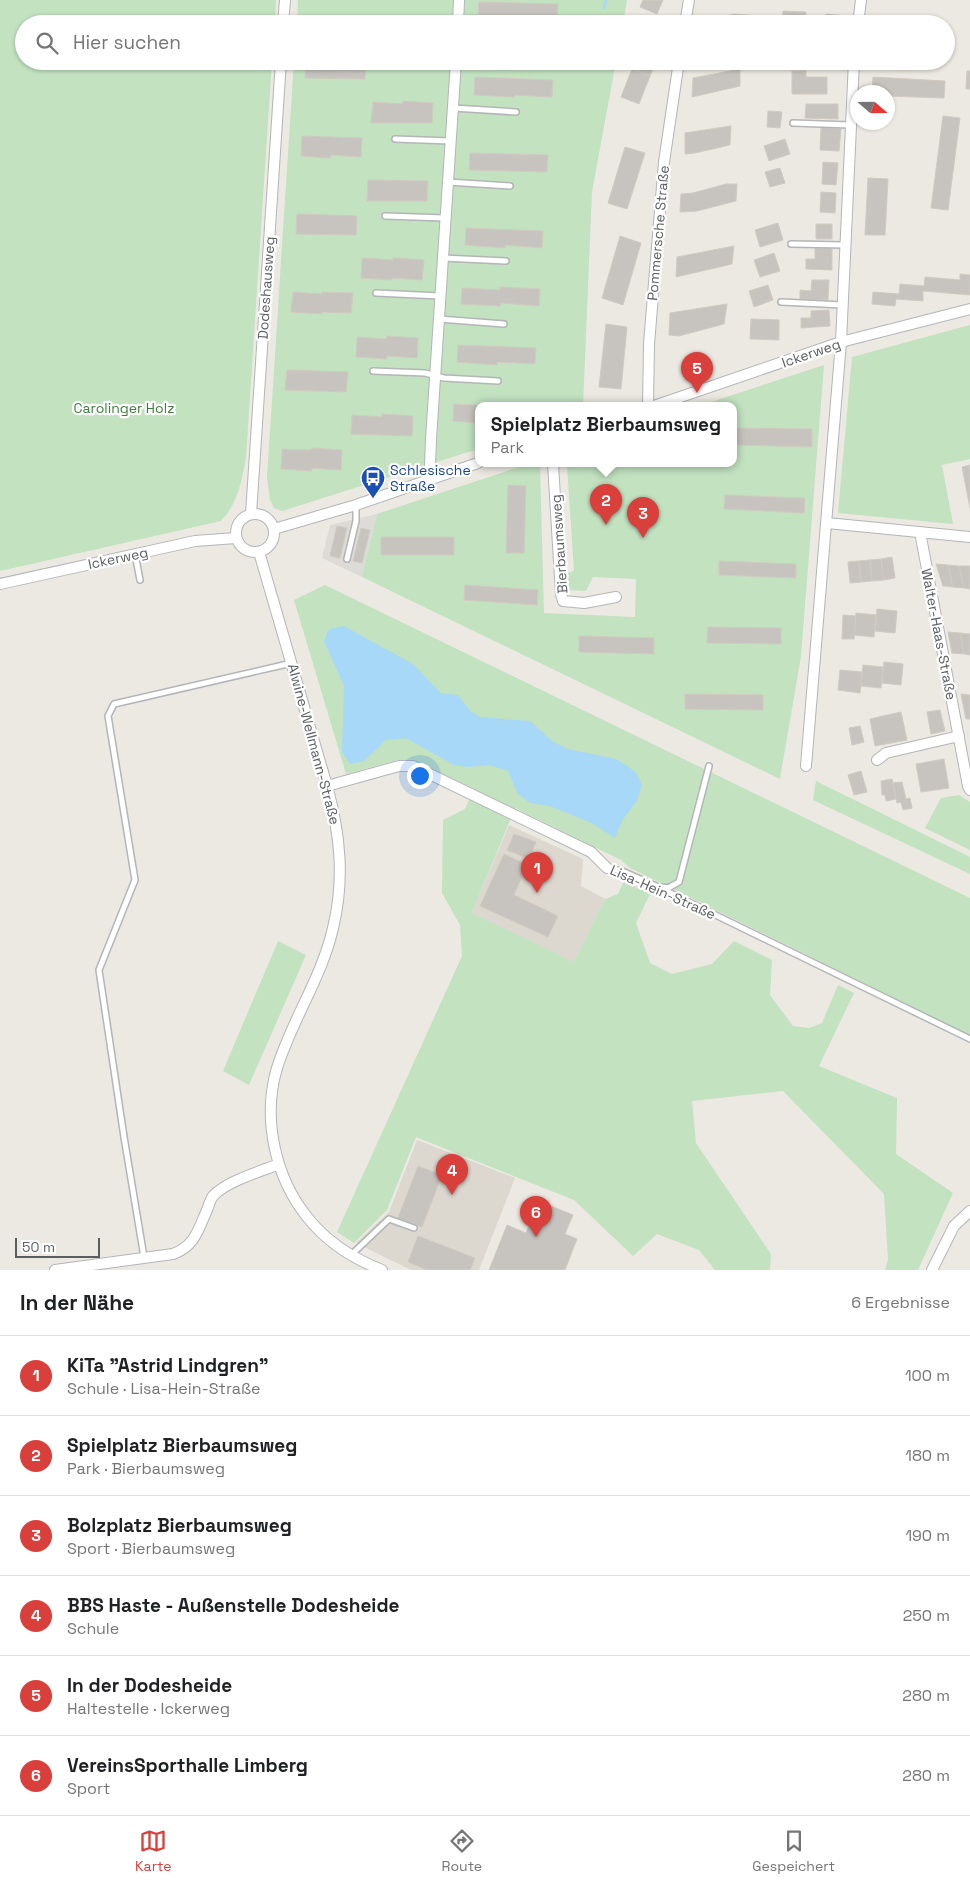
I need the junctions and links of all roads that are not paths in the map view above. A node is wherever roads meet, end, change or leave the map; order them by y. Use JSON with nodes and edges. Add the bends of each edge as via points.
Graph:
{"nodes":[{"id":1,"x":285,"y":0,"type":"edge"},
{"id":2,"x":459,"y":0,"type":"edge"},
{"id":3,"x":689,"y":0,"type":"edge"},
{"id":4,"x":861,"y":0,"type":"edge"},
{"id":5,"x":284,"y":15,"type":"edge"},
{"id":6,"x":458,"y":15,"type":"edge"},
{"id":7,"x":686,"y":15,"type":"edge"},
{"id":8,"x":859,"y":15,"type":"edge"},
{"id":9,"x":279,"y":70,"type":"edge"},
{"id":10,"x":455,"y":70,"type":"edge"},
{"id":11,"x":678,"y":70,"type":"edge"},
{"id":12,"x":853,"y":70,"type":"edge"},
{"id":13,"x":852,"y":85,"type":"edge"},
{"id":14,"x":453,"y":108,"type":"junction"},
{"id":15,"x":516,"y":112,"type":"dead end"},
{"id":16,"x":793,"y":123,"type":"dead end"},
{"id":17,"x":850,"y":125,"type":"joint"},
{"id":18,"x":395,"y":139,"type":"dead end"},
{"id":19,"x":450,"y":141,"type":"junction"},
{"id":20,"x":448,"y":182,"type":"junction"},
{"id":21,"x":510,"y":186,"type":"dead end"},
{"id":22,"x":385,"y":216,"type":"dead end"},
{"id":23,"x":445,"y":218,"type":"junction"},
{"id":24,"x":791,"y":244,"type":"dead end"},
{"id":25,"x":846,"y":245,"type":"junction"},
{"id":26,"x":443,"y":258,"type":"junction"},
{"id":27,"x":506,"y":261,"type":"dead end"},
{"id":28,"x":376,"y":293,"type":"dead end"},
{"id":29,"x":440,"y":296,"type":"junction"},
{"id":30,"x":781,"y":302,"type":"dead end"},
{"id":31,"x":843,"y":306,"type":"junction"},
{"id":32,"x":970,"y":309,"type":"edge"},
{"id":33,"x":439,"y":319,"type":"junction"},
{"id":34,"x":504,"y":324,"type":"dead end"},
{"id":35,"x":841,"y":342,"type":"junction"},
{"id":36,"x":372,"y":371,"type":"dead end"},
{"id":37,"x":435,"y":376,"type":"junction"},
{"id":38,"x":498,"y":381,"type":"dead end"},
{"id":39,"x":648,"y":402,"type":"edge"},
{"id":40,"x":666,"y":402,"type":"edge"},
{"id":41,"x":475,"y":464,"type":"edge"},
{"id":42,"x":553,"y":467,"type":"edge"},
{"id":43,"x":434,"y":478,"type":"junction"},
{"id":44,"x":356,"y":505,"type":"junction"},
{"id":45,"x":251,"y":514,"type":"junction"},
{"id":46,"x":827,"y":523,"type":"junction"},
{"id":47,"x":274,"y":529,"type":"junction"},
{"id":48,"x":920,"y":532,"type":"junction"},
{"id":49,"x":970,"y":537,"type":"edge"},
{"id":50,"x":236,"y":538,"type":"junction"},
{"id":51,"x":260,"y":552,"type":"junction"},
{"id":52,"x":135,"y":554,"type":"junction"},
{"id":53,"x":347,"y":560,"type":"dead end"},
{"id":54,"x":140,"y":580,"type":"dead end"},
{"id":55,"x":0,"y":584,"type":"edge"},
{"id":56,"x":616,"y":597,"type":"dead end"},
{"id":57,"x":292,"y":663,"type":"junction"},
{"id":58,"x":959,"y":736,"type":"junction"},
{"id":59,"x":877,"y":760,"type":"dead end"},
{"id":60,"x":709,"y":766,"type":"dead end"},
{"id":61,"x":806,"y":766,"type":"dead end"},
{"id":62,"x":327,"y":786,"type":"junction"},
{"id":63,"x":970,"y":790,"type":"edge"},
{"id":64,"x":607,"y":868,"type":"joint"},
{"id":65,"x":656,"y":886,"type":"junction"},
{"id":66,"x":970,"y":1039,"type":"edge"},
{"id":67,"x":279,"y":1164,"type":"junction"},
{"id":68,"x":970,"y":1211,"type":"edge"},
{"id":69,"x":414,"y":1228,"type":"dead end"},
{"id":70,"x":351,"y":1255,"type":"junction"},
{"id":71,"x":144,"y":1257,"type":"junction"},
{"id":72,"x":55,"y":1270,"type":"edge"},
{"id":73,"x":382,"y":1270,"type":"edge"},
{"id":74,"x":932,"y":1270,"type":"edge"}],
"edges":[{"from":1,"to":5,"type":"street"},
{"from":2,"to":6,"type":"street"},
{"from":3,"to":7,"type":"street"},
{"from":4,"to":8,"type":"street"},
{"from":9,"to":45,"type":"street","name":"Dodeshausweg"},
{"from":10,"to":14,"type":"street"},
{"from":11,"to":39,"type":"street","name":"Pommersche Straße","via":[[664,162],[649,344]]},
{"from":12,"to":13,"type":"street"},
{"from":14,"to":15,"type":"lane"},
{"from":14,"to":19,"type":"street"},
{"from":16,"to":17,"type":"lane"},
{"from":17,"to":25,"type":"street"},
{"from":18,"to":19,"type":"lane"},
{"from":19,"to":20,"type":"street"},
{"from":20,"to":21,"type":"lane"},
{"from":20,"to":23,"type":"street"},
{"from":22,"to":23,"type":"lane"},
{"from":23,"to":26,"type":"street"},
{"from":24,"to":25,"type":"lane"},
{"from":25,"to":31,"type":"street"},
{"from":26,"to":27,"type":"lane"},
{"from":26,"to":29,"type":"street"},
{"from":28,"to":29,"type":"lane"},
{"from":29,"to":33,"type":"street"},
{"from":30,"to":31,"type":"lane"},
{"from":31,"to":35,"type":"street"},
{"from":32,"to":35,"type":"street","name":"Ickerweg"},
{"from":33,"to":34,"type":"lane"},
{"from":33,"to":37,"type":"street"},
{"from":35,"to":40,"type":"street","name":"Ickerweg"},
{"from":35,"to":46,"type":"street"},
{"from":36,"to":37,"type":"lane"},
{"from":37,"to":38,"type":"lane"},
{"from":37,"to":43,"type":"street","via":[[430,465]]},
{"from":41,"to":43,"type":"street"},
{"from":42,"to":56,"type":"street","name":"Bierbaumsweg","via":[[563,601],[584,603]]},
{"from":43,"to":44,"type":"street"},
{"from":44,"to":47,"type":"street"},
{"from":44,"to":53,"type":"lane","via":[[356,521]]},
{"from":45,"to":47,"type":"street","via":[[264,516]]},
{"from":45,"to":50,"type":"street","via":[[240,520]]},
{"from":46,"to":48,"type":"street"},
{"from":46,"to":61,"type":"street"},
{"from":47,"to":51,"type":"street","via":[[271,544]]},
{"from":48,"to":49,"type":"street"},
{"from":48,"to":58,"type":"street","name":"Walter-Haas-Straße"},
{"from":50,"to":51,"type":"street","via":[[248,552]]},
{"from":50,"to":52,"type":"street","name":"Ickerweg","via":[[195,541]]},
{"from":51,"to":57,"type":"street","name":"Alwine-Wellmann-Straße"},
{"from":52,"to":54,"type":"lane"},
{"from":52,"to":55,"type":"street","name":"Ickerweg"},
{"from":57,"to":62,"type":"street","name":"Alwine-Wellmann-Straße"},
{"from":57,"to":71,"type":"lane","via":[[114,704],[108,716],[135,880],[99,970]]},
{"from":58,"to":59,"type":"street","via":[[886,753]]},
{"from":58,"to":63,"type":"street","name":"Walter-Haas-Straße"},
{"from":60,"to":65,"type":"lane","via":[[679,882],[668,888]]},
{"from":62,"to":64,"type":"street","name":"Lisa-Hein-Straße","via":[[398,766],[413,766],[591,852]]},
{"from":62,"to":67,"type":"street","name":"Alwine-Wellmann-Straße","via":[[340,852],[340,889],[323,962],[276,1070],[272,1132]]},
{"from":64,"to":65,"type":"lane","name":"Lisa-Hein-Straße"},
{"from":65,"to":66,"type":"lane","name":"Lisa-Hein-Straße"},
{"from":67,"to":70,"type":"street","name":"Alwine-Wellmann-Straße","via":[[291,1192],[308,1218]]},
{"from":67,"to":71,"type":"street","via":[[223,1187],[212,1198],[191,1244],[183,1250]]},
{"from":68,"to":74,"type":"street","via":[[954,1226]]},
{"from":69,"to":70,"type":"lane","via":[[389,1219]]},
{"from":70,"to":73,"type":"street","name":"Alwine-Wellmann-Straße"},
{"from":71,"to":72,"type":"street"}]}
